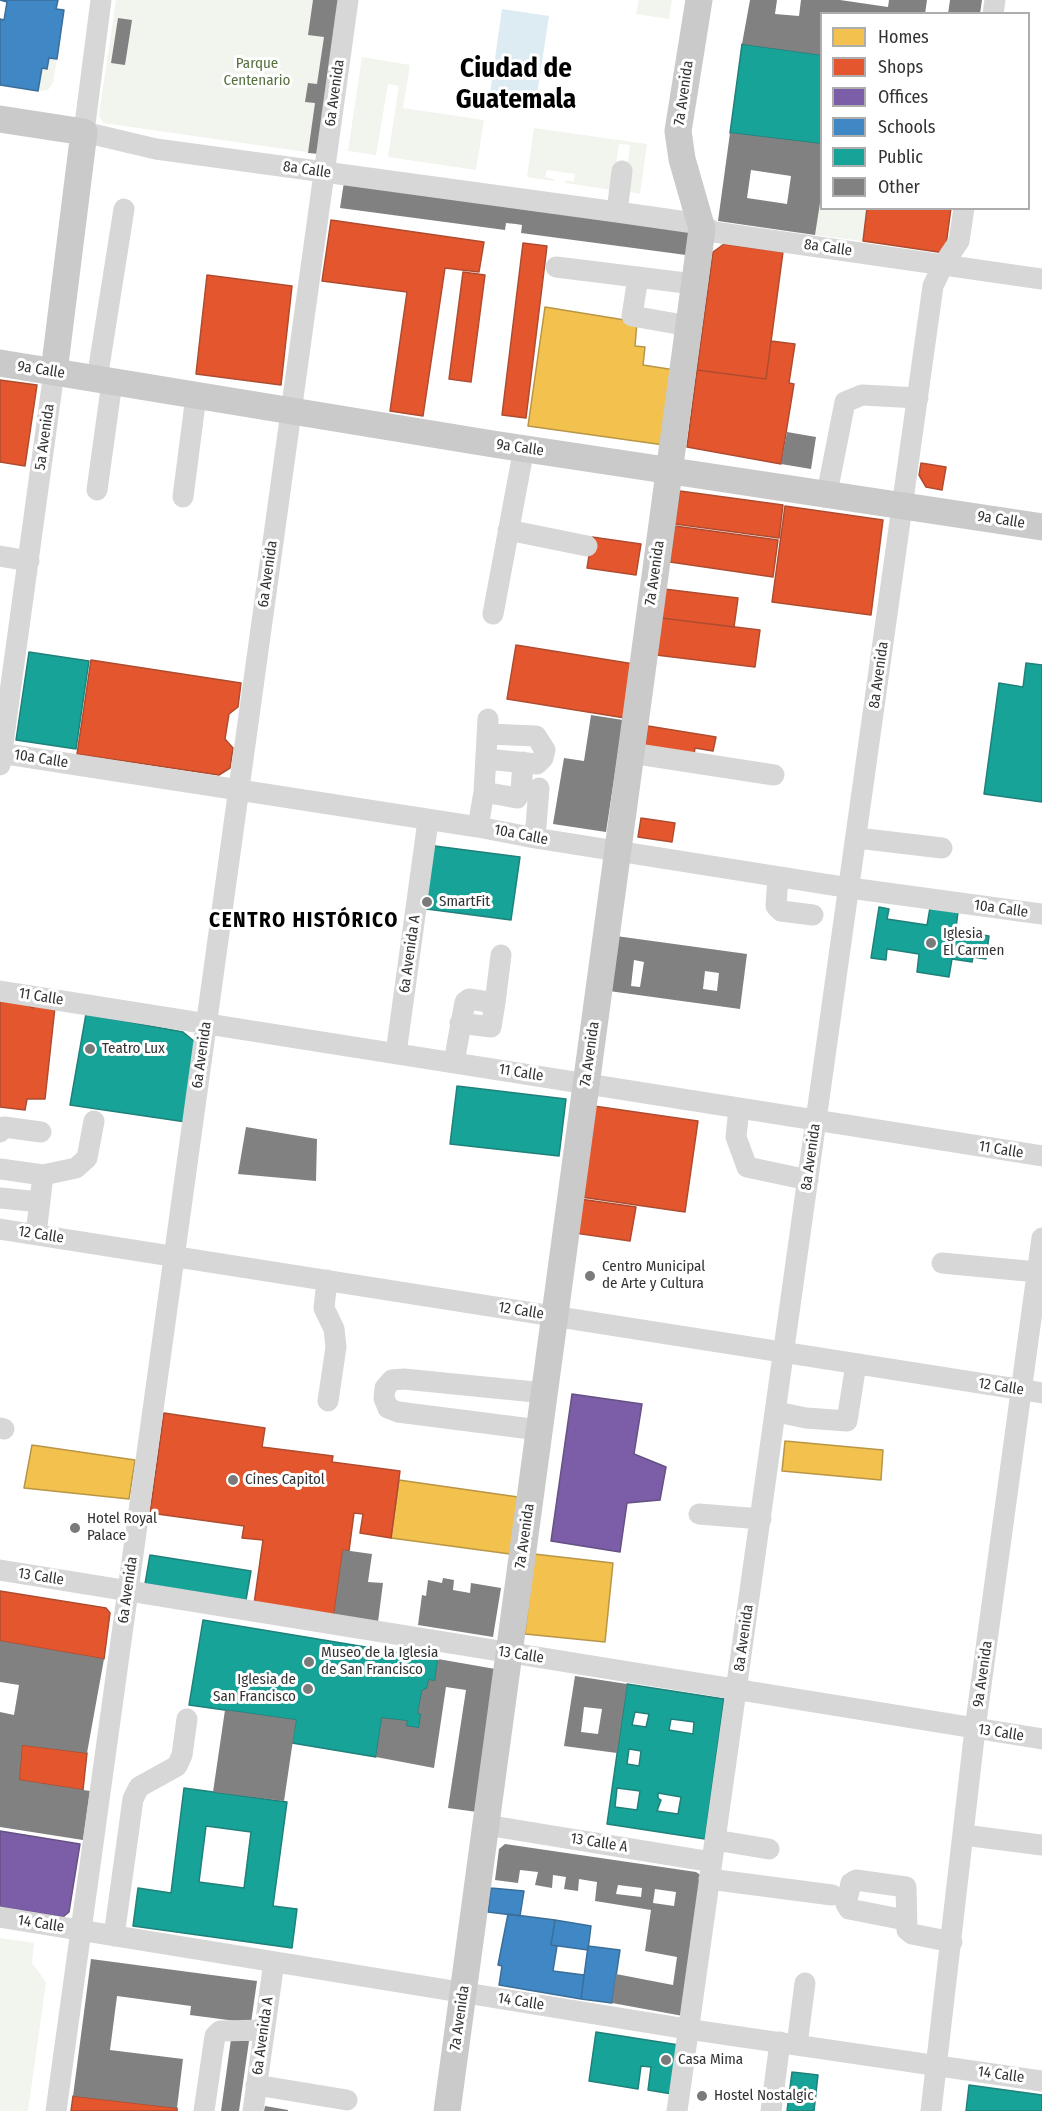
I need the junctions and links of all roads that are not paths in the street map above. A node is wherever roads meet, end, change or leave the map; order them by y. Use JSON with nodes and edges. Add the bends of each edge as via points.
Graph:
{"nodes":[{"id":1,"x":101,"y":0,"type":"edge"},
{"id":2,"x":348,"y":0,"type":"edge"},
{"id":3,"x":699,"y":0,"type":"edge"},
{"id":4,"x":0,"y":119,"type":"edge"},
{"id":5,"x":84,"y":132,"type":"junction"},
{"id":6,"x":622,"y":171,"type":"dead end"},
{"id":7,"x":324,"y":173,"type":"junction"},
{"id":8,"x":124,"y":209,"type":"dead end"},
{"id":9,"x":964,"y":210,"type":"edge"},
{"id":10,"x":617,"y":212,"type":"junction"},
{"id":11,"x":700,"y":224,"type":"junction"},
{"id":12,"x":943,"y":265,"type":"junction"},
{"id":13,"x":556,"y":267,"type":"dead end"},
{"id":14,"x":638,"y":277,"type":"junction"},
{"id":15,"x":1042,"y":279,"type":"edge"},
{"id":16,"x":694,"y":284,"type":"junction"},
{"id":17,"x":688,"y":326,"type":"junction"},
{"id":18,"x":0,"y":363,"type":"edge"},
{"id":19,"x":54,"y":372,"type":"junction"},
{"id":20,"x":105,"y":380,"type":"junction"},
{"id":21,"x":196,"y":396,"type":"junction"},
{"id":22,"x":918,"y":398,"type":"junction"},
{"id":23,"x":291,"y":412,"type":"junction"},
{"id":24,"x":524,"y":448,"type":"junction"},
{"id":25,"x":669,"y":470,"type":"junction"},
{"id":26,"x":97,"y":490,"type":"dead end"},
{"id":27,"x":827,"y":493,"type":"junction"},
{"id":28,"x":183,"y":497,"type":"dead end"},
{"id":29,"x":902,"y":504,"type":"junction"},
{"id":30,"x":1042,"y":527,"type":"edge"},
{"id":31,"x":508,"y":531,"type":"junction"},
{"id":32,"x":587,"y":546,"type":"dead end"},
{"id":33,"x":0,"y":556,"type":"edge"},
{"id":34,"x":28,"y":561,"type":"junction"},
{"id":35,"x":493,"y":614,"type":"dead end"},
{"id":36,"x":631,"y":753,"type":"junction"},
{"id":37,"x":1,"y":757,"type":"edge"},
{"id":38,"x":486,"y":759,"type":"junction"},
{"id":39,"x":523,"y":762,"type":"junction"},
{"id":40,"x":774,"y":775,"type":"dead end"},
{"id":41,"x":539,"y":788,"type":"dead end"},
{"id":42,"x":238,"y":789,"type":"junction"},
{"id":43,"x":484,"y":792,"type":"junction"},
{"id":44,"x":428,"y":821,"type":"junction"},
{"id":45,"x":478,"y":827,"type":"junction"},
{"id":46,"x":535,"y":838,"type":"junction"},
{"id":47,"x":857,"y":838,"type":"junction"},
{"id":48,"x":942,"y":848,"type":"dead end"},
{"id":49,"x":618,"y":851,"type":"junction"},
{"id":50,"x":778,"y":877,"type":"junction"},
{"id":51,"x":850,"y":888,"type":"junction"},
{"id":52,"x":1042,"y":914,"type":"edge"},
{"id":53,"x":813,"y":915,"type":"dead end"},
{"id":54,"x":501,"y":955,"type":"dead end"},
{"id":55,"x":0,"y":990,"type":"edge"},
{"id":56,"x":206,"y":1023,"type":"junction"},
{"id":57,"x":396,"y":1053,"type":"junction"},
{"id":58,"x":454,"y":1062,"type":"junction"},
{"id":59,"x":586,"y":1084,"type":"junction"},
{"id":60,"x":739,"y":1108,"type":"junction"},
{"id":61,"x":816,"y":1120,"type":"junction"},
{"id":62,"x":94,"y":1121,"type":"dead end"},
{"id":63,"x":0,"y":1132,"type":"edge"},
{"id":64,"x":41,"y":1132,"type":"dead end"},
{"id":65,"x":1042,"y":1156,"type":"edge"},
{"id":66,"x":0,"y":1169,"type":"edge"},
{"id":67,"x":43,"y":1175,"type":"junction"},
{"id":68,"x":808,"y":1180,"type":"junction"},
{"id":69,"x":0,"y":1198,"type":"edge"},
{"id":70,"x":39,"y":1202,"type":"junction"},
{"id":71,"x":0,"y":1229,"type":"edge"},
{"id":72,"x":36,"y":1234,"type":"junction"},
{"id":73,"x":1042,"y":1238,"type":"edge"},
{"id":74,"x":174,"y":1256,"type":"junction"},
{"id":75,"x":942,"y":1263,"type":"dead end"},
{"id":76,"x":1037,"y":1272,"type":"junction"},
{"id":77,"x":327,"y":1280,"type":"junction"},
{"id":78,"x":555,"y":1316,"type":"junction"},
{"id":79,"x":785,"y":1352,"type":"junction"},
{"id":80,"x":856,"y":1364,"type":"junction"},
{"id":81,"x":1021,"y":1390,"type":"junction"},
{"id":82,"x":545,"y":1393,"type":"junction"},
{"id":83,"x":1042,"y":1393,"type":"edge"},
{"id":84,"x":328,"y":1401,"type":"dead end"},
{"id":85,"x":777,"y":1412,"type":"junction"},
{"id":86,"x":539,"y":1430,"type":"junction"},
{"id":87,"x":699,"y":1514,"type":"dead end"},
{"id":88,"x":761,"y":1519,"type":"junction"},
{"id":89,"x":0,"y":1570,"type":"edge"},
{"id":90,"x":128,"y":1591,"type":"junction"},
{"id":91,"x":509,"y":1653,"type":"junction"},
{"id":92,"x":736,"y":1690,"type":"junction"},
{"id":93,"x":187,"y":1719,"type":"dead end"},
{"id":94,"x":975,"y":1729,"type":"junction"},
{"id":95,"x":1042,"y":1739,"type":"edge"},
{"id":96,"x":486,"y":1825,"type":"junction"},
{"id":97,"x":964,"y":1835,"type":"junction"},
{"id":98,"x":715,"y":1840,"type":"junction"},
{"id":99,"x":1042,"y":1845,"type":"edge"},
{"id":100,"x":769,"y":1849,"type":"dead end"},
{"id":101,"x":711,"y":1870,"type":"junction"},
{"id":102,"x":832,"y":1895,"type":"dead end"},
{"id":103,"x":0,"y":1917,"type":"edge"},
{"id":104,"x":905,"y":1920,"type":"dead end"},
{"id":105,"x":81,"y":1930,"type":"junction"},
{"id":106,"x":114,"y":1936,"type":"junction"},
{"id":107,"x":952,"y":1942,"type":"junction"},
{"id":108,"x":274,"y":1962,"type":"junction"},
{"id":109,"x":806,"y":1983,"type":"dead end"},
{"id":110,"x":464,"y":1992,"type":"junction"},
{"id":111,"x":687,"y":2029,"type":"junction"},
{"id":112,"x":264,"y":2030,"type":"junction"},
{"id":113,"x":789,"y":2044,"type":"junction"},
{"id":114,"x":938,"y":2066,"type":"junction"},
{"id":115,"x":1042,"y":2081,"type":"edge"},
{"id":116,"x":256,"y":2085,"type":"junction"},
{"id":117,"x":347,"y":2100,"type":"dead end"},
{"id":118,"x":56,"y":2111,"type":"edge"},
{"id":119,"x":204,"y":2111,"type":"edge"},
{"id":120,"x":253,"y":2111,"type":"edge"},
{"id":121,"x":447,"y":2111,"type":"edge"},
{"id":122,"x":677,"y":2111,"type":"edge"},
{"id":123,"x":771,"y":2111,"type":"edge"},
{"id":124,"x":931,"y":2111,"type":"edge"}],
"edges":[{"from":1,"to":5,"type":"street","name":"5a Avenida"},
{"from":2,"to":7,"type":"street","name":"6a Avenida"},
{"from":3,"to":11,"type":"main road","name":"7a Avenida","via":[[678,131]]},
{"from":4,"to":5,"type":"main road","name":"8a Calle"},
{"from":5,"to":7,"type":"street","name":"8a Calle","via":[[156,148]]},
{"from":5,"to":19,"type":"main road","name":"5a Avenida"},
{"from":6,"to":10,"type":"street"},
{"from":7,"to":10,"type":"street","name":"8a Calle"},
{"from":7,"to":23,"type":"street","name":"6a Avenida"},
{"from":8,"to":20,"type":"street"},
{"from":9,"to":12,"type":"street","name":"8a Avenida","via":[[959,241]]},
{"from":10,"to":11,"type":"street","name":"8a Calle"},
{"from":11,"to":12,"type":"street","name":"8a Calle","via":[[714,232]]},
{"from":11,"to":16,"type":"main road","name":"7a Avenida"},
{"from":12,"to":15,"type":"street","name":"8a Calle"},
{"from":12,"to":22,"type":"street","name":"8a Avenida","via":[[933,286]]},
{"from":13,"to":14,"type":"street"},
{"from":14,"to":16,"type":"street"},
{"from":14,"to":17,"type":"street","via":[[633,316]]},
{"from":16,"to":17,"type":"main road","name":"7a Avenida"},
{"from":17,"to":25,"type":"main road","name":"7a Avenida"},
{"from":18,"to":19,"type":"main road","name":"9a Calle"},
{"from":19,"to":20,"type":"main road","name":"9a Calle"},
{"from":19,"to":34,"type":"street","name":"5a Avenida"},
{"from":20,"to":21,"type":"main road","name":"9a Calle"},
{"from":20,"to":26,"type":"street"},
{"from":21,"to":23,"type":"main road","name":"9a Calle"},
{"from":21,"to":28,"type":"street"},
{"from":22,"to":27,"type":"street","via":[[862,395],[845,402]]},
{"from":22,"to":29,"type":"street","name":"8a Avenida"},
{"from":23,"to":24,"type":"main road","name":"9a Calle"},
{"from":23,"to":42,"type":"street","name":"6a Avenida"},
{"from":24,"to":25,"type":"main road","name":"9a Calle"},
{"from":24,"to":31,"type":"street"},
{"from":25,"to":27,"type":"main road","name":"9a Calle"},
{"from":25,"to":36,"type":"main road","name":"7a Avenida"},
{"from":27,"to":29,"type":"main road","name":"9a Calle"},
{"from":29,"to":30,"type":"main road","name":"9a Calle"},
{"from":29,"to":47,"type":"street","name":"8a Avenida"},
{"from":31,"to":32,"type":"street"},
{"from":31,"to":35,"type":"street"},
{"from":33,"to":34,"type":"street"},
{"from":34,"to":37,"type":"street","name":"5a Avenida"},
{"from":36,"to":40,"type":"street"},
{"from":36,"to":49,"type":"main road","name":"7a Avenida"},
{"from":37,"to":42,"type":"street","name":"10a Calle"},
{"from":38,"to":39,"type":"street"},
{"from":38,"to":39,"type":"street","via":[[488,727],[536,736],[545,750],[543,758],[537,764]]},
{"from":38,"to":43,"type":"street"},
{"from":39,"to":43,"type":"street","via":[[517,798]]},
{"from":41,"to":46,"type":"street"},
{"from":42,"to":44,"type":"street","name":"10a Calle"},
{"from":42,"to":56,"type":"street","name":"6a Avenida"},
{"from":43,"to":45,"type":"street"},
{"from":44,"to":45,"type":"street","name":"10a Calle"},
{"from":44,"to":57,"type":"street","name":"6a Avenida A"},
{"from":45,"to":46,"type":"street","name":"10a Calle"},
{"from":46,"to":49,"type":"street","name":"10a Calle"},
{"from":47,"to":48,"type":"street"},
{"from":47,"to":51,"type":"street","name":"8a Avenida"},
{"from":49,"to":50,"type":"street","name":"10a Calle"},
{"from":49,"to":59,"type":"main road","name":"7a Avenida"},
{"from":50,"to":51,"type":"street","name":"10a Calle"},
{"from":50,"to":53,"type":"street","via":[[776,906],[782,911]]},
{"from":51,"to":52,"type":"street","name":"10a Calle"},
{"from":51,"to":61,"type":"street","name":"8a Avenida"},
{"from":54,"to":58,"type":"street","via":[[491,1027],[460,1023]]},
{"from":55,"to":56,"type":"street","name":"11 Calle"},
{"from":56,"to":57,"type":"street","name":"11 Calle"},
{"from":56,"to":74,"type":"street","name":"6a Avenida"},
{"from":57,"to":58,"type":"street","name":"11 Calle"},
{"from":58,"to":59,"type":"street","name":"11 Calle"},
{"from":59,"to":60,"type":"street","name":"11 Calle"},
{"from":59,"to":78,"type":"main road","name":"7a Avenida"},
{"from":60,"to":61,"type":"street","name":"11 Calle"},
{"from":60,"to":68,"type":"street","via":[[736,1137],[747,1167]]},
{"from":61,"to":65,"type":"street","name":"11 Calle"},
{"from":61,"to":68,"type":"street","name":"8a Avenida"},
{"from":62,"to":67,"type":"street","via":[[87,1158],[76,1168]]},
{"from":63,"to":64,"type":"street","via":[[4,1127]]},
{"from":66,"to":67,"type":"street"},
{"from":67,"to":70,"type":"street"},
{"from":68,"to":79,"type":"street","name":"8a Avenida"},
{"from":69,"to":70,"type":"street"},
{"from":70,"to":72,"type":"street"},
{"from":71,"to":72,"type":"street","name":"12 Calle"},
{"from":72,"to":74,"type":"street","name":"12 Calle"},
{"from":73,"to":76,"type":"street","name":"9a Avenida"},
{"from":74,"to":77,"type":"street","name":"12 Calle"},
{"from":74,"to":90,"type":"street","name":"6a Avenida"},
{"from":75,"to":76,"type":"street"},
{"from":76,"to":81,"type":"street","name":"9a Avenida"},
{"from":77,"to":78,"type":"street","name":"12 Calle"},
{"from":77,"to":84,"type":"street","via":[[324,1308],[334,1329],[336,1347]]},
{"from":78,"to":79,"type":"street","name":"12 Calle"},
{"from":78,"to":82,"type":"main road","name":"7a Avenida"},
{"from":79,"to":80,"type":"street","name":"12 Calle"},
{"from":79,"to":85,"type":"street","name":"8a Avenida"},
{"from":80,"to":81,"type":"street","name":"12 Calle"},
{"from":80,"to":85,"type":"street","via":[[847,1420]]},
{"from":81,"to":83,"type":"street","name":"12 Calle"},
{"from":81,"to":94,"type":"street","name":"9a Avenida"},
{"from":82,"to":86,"type":"main road","name":"7a Avenida"},
{"from":82,"to":86,"type":"street","via":[[404,1379],[392,1380],[385,1388],[388,1408],[398,1412]]},
{"from":85,"to":88,"type":"street","name":"8a Avenida"},
{"from":86,"to":91,"type":"main road","name":"7a Avenida"},
{"from":87,"to":88,"type":"street"},
{"from":88,"to":92,"type":"street","name":"8a Avenida"},
{"from":89,"to":90,"type":"street","name":"13 Calle"},
{"from":90,"to":91,"type":"street","name":"13 Calle","via":[[356,1623]]},
{"from":90,"to":105,"type":"street","name":"6a Avenida"},
{"from":91,"to":92,"type":"street","name":"13 Calle"},
{"from":91,"to":96,"type":"main road","name":"7a Avenida"},
{"from":92,"to":94,"type":"street","name":"13 Calle"},
{"from":92,"to":98,"type":"street","name":"8a Avenida"},
{"from":93,"to":106,"type":"street","via":[[177,1766],[139,1787],[134,1799]]},
{"from":94,"to":95,"type":"street","name":"13 Calle"},
{"from":94,"to":97,"type":"street","name":"9a Avenida"},
{"from":96,"to":101,"type":"street","name":"13 Calle A"},
{"from":96,"to":110,"type":"main road","name":"7a Avenida"},
{"from":97,"to":99,"type":"street"},
{"from":97,"to":107,"type":"street","name":"9a Avenida"},
{"from":98,"to":100,"type":"street"},
{"from":98,"to":101,"type":"street","name":"8a Avenida"},
{"from":101,"to":102,"type":"street","name":"13 Calle A"},
{"from":101,"to":111,"type":"street","name":"8a Avenida"},
{"from":103,"to":105,"type":"street","name":"14 Calle"},
{"from":104,"to":107,"type":"street","via":[[912,1934]]},
{"from":105,"to":106,"type":"street","name":"14 Calle"},
{"from":105,"to":118,"type":"street","name":"6a Avenida"},
{"from":106,"to":108,"type":"street","name":"14 Calle"},
{"from":107,"to":114,"type":"street","name":"9a Avenida"},
{"from":108,"to":110,"type":"street","name":"14 Calle"},
{"from":108,"to":112,"type":"street","name":"6a Avenida A"},
{"from":109,"to":113,"type":"street"},
{"from":110,"to":111,"type":"street","name":"14 Calle"},
{"from":110,"to":121,"type":"main road","name":"7a Avenida"},
{"from":111,"to":113,"type":"street","name":"14 Calle"},
{"from":111,"to":122,"type":"street","name":"8a Avenida"},
{"from":112,"to":116,"type":"street","name":"6a Avenida A"},
{"from":112,"to":119,"type":"street","via":[[220,2031],[215,2036]]},
{"from":113,"to":114,"type":"street","name":"14 Calle"},
{"from":113,"to":123,"type":"street"},
{"from":114,"to":115,"type":"street","name":"14 Calle"},
{"from":114,"to":124,"type":"street","name":"9a Avenida"},
{"from":116,"to":117,"type":"street"},
{"from":116,"to":120,"type":"street","name":"6a Avenida A"}]}
